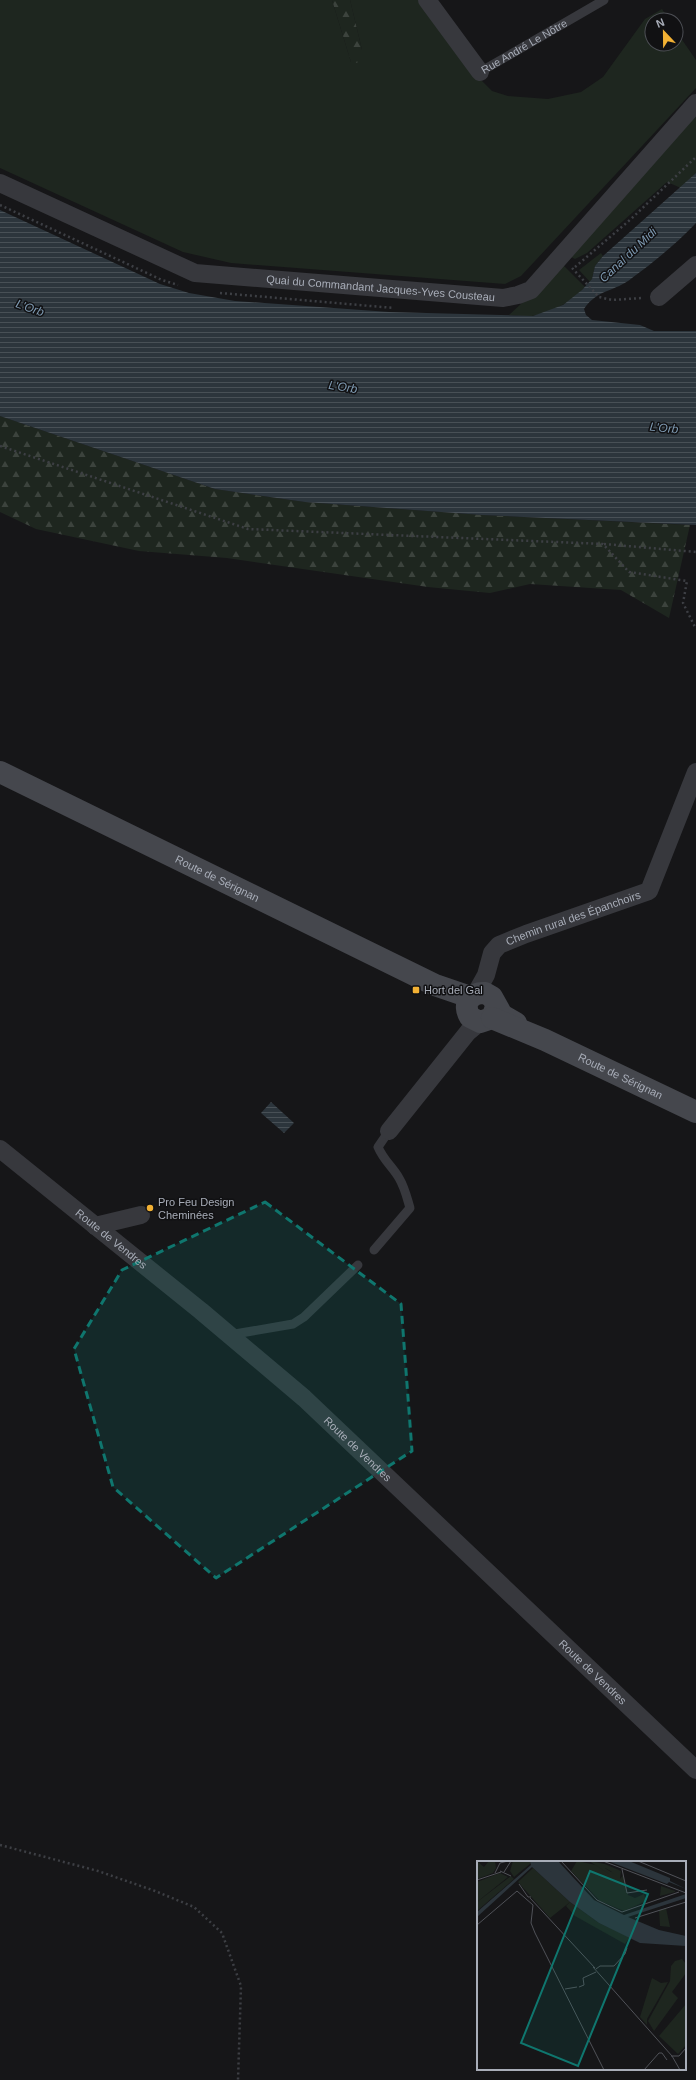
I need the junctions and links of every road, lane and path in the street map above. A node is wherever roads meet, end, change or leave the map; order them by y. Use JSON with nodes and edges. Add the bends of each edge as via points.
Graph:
{"nodes":[{"id":1,"x":427,"y":0,"type":"edge"},
{"id":2,"x":604,"y":0,"type":"edge"},
{"id":3,"x":480,"y":72,"type":"joint"},
{"id":4,"x":696,"y":103,"type":"edge"},
{"id":5,"x":696,"y":157,"type":"edge"},
{"id":6,"x":0,"y":183,"type":"edge"},
{"id":7,"x":696,"y":265,"type":"edge"},
{"id":8,"x":573,"y":269,"type":"dead end"},
{"id":9,"x":579,"y":275,"type":"dead end"},
{"id":10,"x":659,"y":297,"type":"joint"},
{"id":11,"x":0,"y":446,"type":"edge"},
{"id":12,"x":603,"y":544,"type":"junction"},
{"id":13,"x":696,"y":552,"type":"edge"},
{"id":14,"x":696,"y":629,"type":"edge"},
{"id":15,"x":0,"y":772,"type":"edge"},
{"id":16,"x":696,"y":772,"type":"edge"},
{"id":17,"x":479,"y":1006,"type":"junction"},
{"id":18,"x":696,"y":1112,"type":"edge"},
{"id":19,"x":389,"y":1132,"type":"joint"},
{"id":20,"x":0,"y":1149,"type":"edge"},
{"id":21,"x":141,"y":1215,"type":"dead end"},
{"id":22,"x":95,"y":1226,"type":"junction"},
{"id":23,"x":374,"y":1250,"type":"dead end"},
{"id":24,"x":358,"y":1265,"type":"dead end"},
{"id":25,"x":229,"y":1335,"type":"junction"},
{"id":26,"x":696,"y":1770,"type":"edge"},
{"id":27,"x":0,"y":1845,"type":"edge"},
{"id":28,"x":238,"y":2080,"type":"edge"}],
"edges":[{"from":1,"to":3,"type":"street","name":"Rue André Le Nôtre"},
{"from":2,"to":3,"type":"lane","name":"Rue André Le Nôtre"},
{"from":4,"to":6,"type":"street","name":"Quai du Commandant Jacques-Yves Cousteau","via":[[531,290],[502,298],[195,273]]},
{"from":5,"to":8,"type":"path","via":[[631,220]]},
{"from":7,"to":10,"type":"street"},
{"from":9,"to":10,"type":"path","via":[[599,298],[612,300]]},
{"from":11,"to":12,"type":"path","via":[[248,529]]},
{"from":12,"to":13,"type":"path"},
{"from":12,"to":14,"type":"path","via":[[629,572],[687,581],[683,603]]},
{"from":15,"to":17,"type":"main road","name":"Route de Sérignan"},
{"from":16,"to":17,"type":"street","name":"Chemin rural des Épanchoirs","via":[[649,891],[499,946],[492,953]]},
{"from":17,"to":18,"type":"main road","name":"Route de Sérignan"},
{"from":17,"to":19,"type":"street"},
{"from":19,"to":23,"type":"lane","via":[[378,1147],[383,1160],[399,1177],[410,1208]]},
{"from":20,"to":22,"type":"street","name":"Route de Vendres"},
{"from":21,"to":22,"type":"street"},
{"from":22,"to":25,"type":"street","name":"Route de Vendres"},
{"from":24,"to":25,"type":"lane","via":[[304,1317],[293,1324]]},
{"from":25,"to":26,"type":"street","name":"Route de Vendres","via":[[304,1398]]},
{"from":27,"to":28,"type":"path","via":[[98,1871],[155,1891],[194,1907],[222,1934],[241,1986]]}]}
